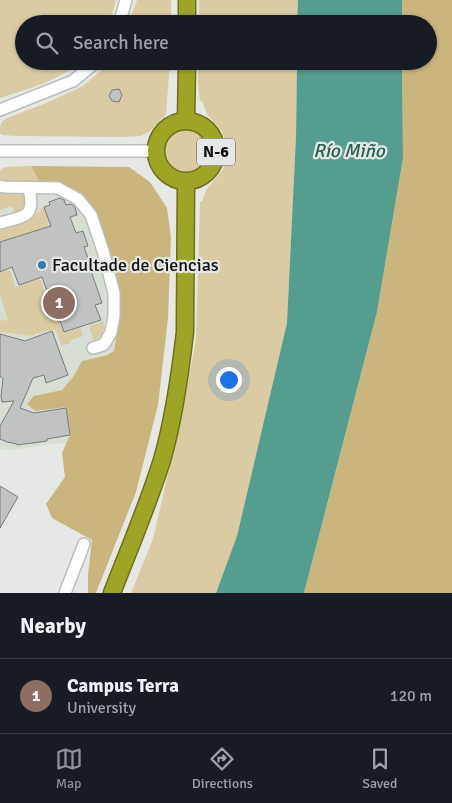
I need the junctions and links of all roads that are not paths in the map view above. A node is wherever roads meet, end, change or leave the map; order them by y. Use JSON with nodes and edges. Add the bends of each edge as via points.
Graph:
{"nodes":[{"id":1,"x":126,"y":0,"type":"edge"},
{"id":2,"x":187,"y":0,"type":"edge"},
{"id":3,"x":121,"y":15,"type":"edge"},
{"id":4,"x":187,"y":15,"type":"edge"},
{"id":5,"x":86,"y":70,"type":"edge"},
{"id":6,"x":186,"y":70,"type":"edge"},
{"id":7,"x":3,"y":110,"type":"edge"},
{"id":8,"x":186,"y":121,"type":"junction"},
{"id":9,"x":3,"y":149,"type":"edge"},
{"id":10,"x":156,"y":151,"type":"junction"},
{"id":11,"x":186,"y":182,"type":"junction"},
{"id":12,"x":0,"y":186,"type":"edge"},
{"id":13,"x":29,"y":189,"type":"junction"},
{"id":14,"x":0,"y":223,"type":"edge"},
{"id":15,"x":93,"y":348,"type":"dead end"},
{"id":16,"x":84,"y":544,"type":"dead end"},
{"id":17,"x":65,"y":593,"type":"edge"},
{"id":18,"x":112,"y":593,"type":"edge"}],
"edges":[{"from":1,"to":3,"type":"street"},
{"from":2,"to":4,"type":"highway"},
{"from":5,"to":7,"type":"street","via":[[73,81]]},
{"from":6,"to":8,"type":"highway","number":"N-6"},
{"from":8,"to":10,"type":"highway","number":"N-6","via":[[165,130]]},
{"from":8,"to":11,"type":"highway","number":"N-6","via":[[195,122],[209,132],[214,139],[216,156],[209,172]]},
{"from":9,"to":10,"type":"street"},
{"from":10,"to":11,"type":"highway","number":"N-6","via":[[164,173]]},
{"from":11,"to":18,"type":"highway","number":"N-6","via":[[185,332],[172,420],[152,489]]},
{"from":12,"to":13,"type":"street"},
{"from":13,"to":14,"type":"street","via":[[31,209],[26,216]]},
{"from":13,"to":15,"type":"street","via":[[58,188],[78,200],[90,216],[114,293],[111,332],[103,345]]},
{"from":16,"to":17,"type":"street"}]}
